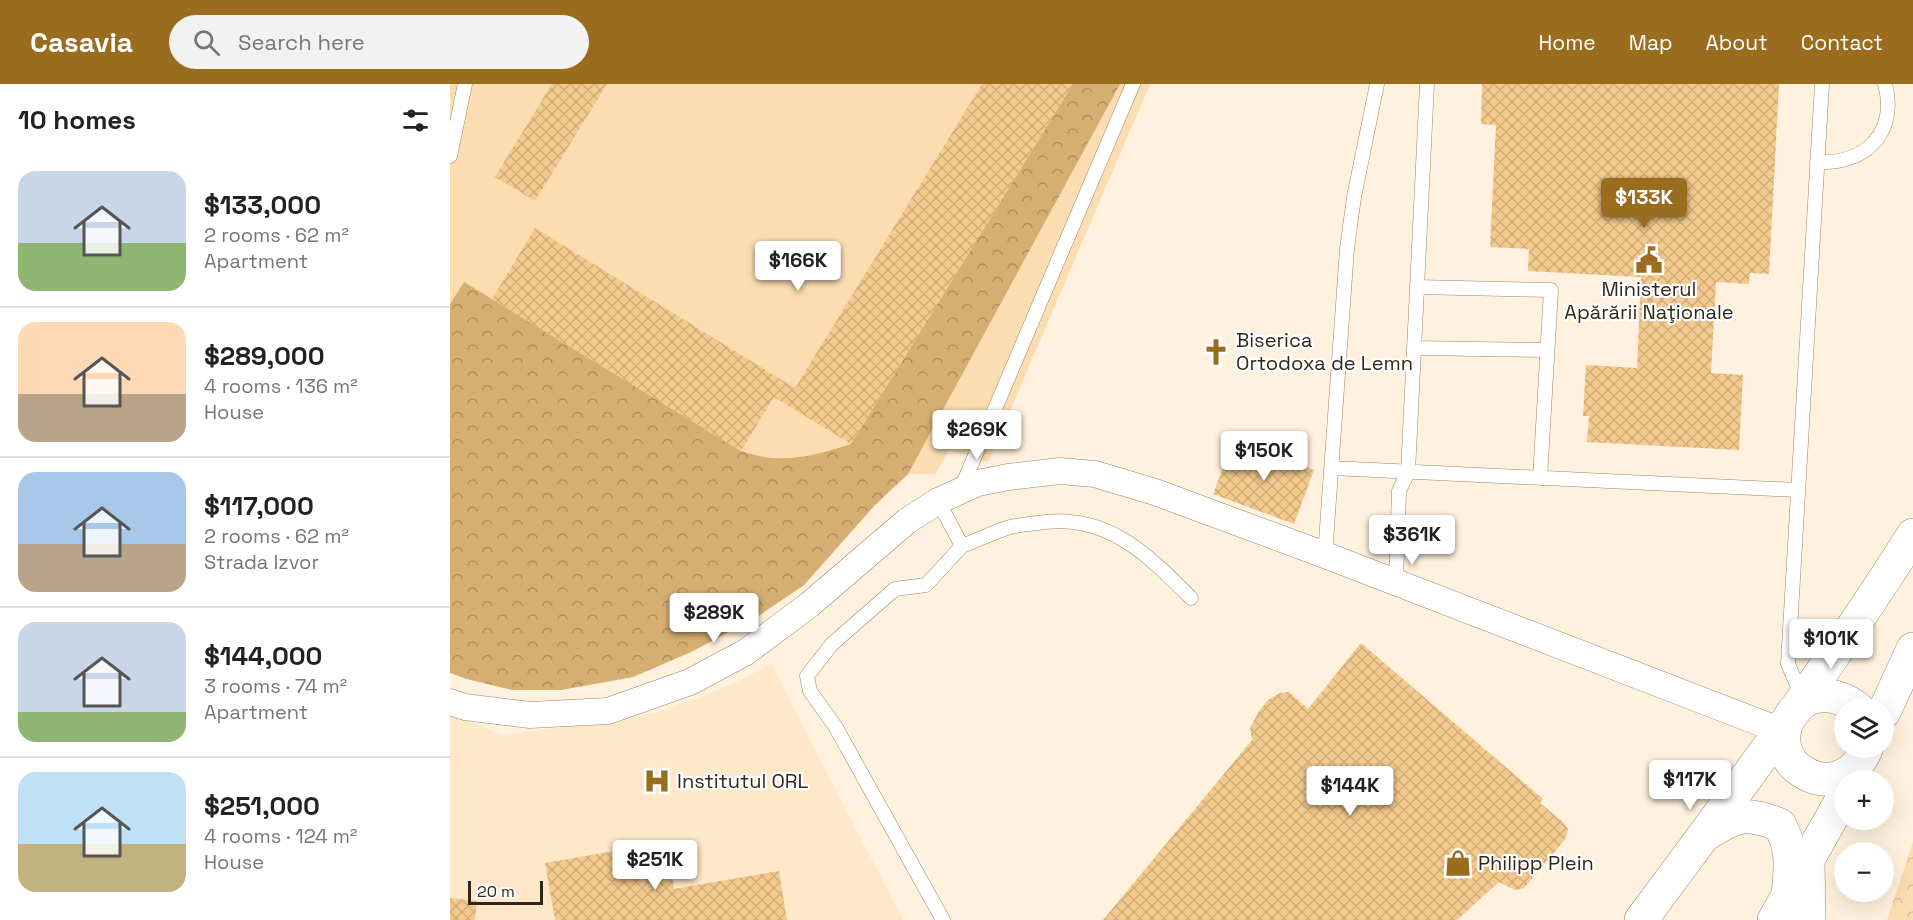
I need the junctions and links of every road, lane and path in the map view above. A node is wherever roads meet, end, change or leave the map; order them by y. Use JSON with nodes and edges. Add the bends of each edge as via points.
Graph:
{"nodes":[{"id":1,"x":465,"y":84,"type":"edge"},
{"id":2,"x":1133,"y":84,"type":"edge"},
{"id":3,"x":1377,"y":84,"type":"edge"},
{"id":4,"x":1426,"y":84,"type":"edge"},
{"id":5,"x":1822,"y":84,"type":"edge"},
{"id":6,"x":1885,"y":84,"type":"edge"},
{"id":7,"x":450,"y":156,"type":"edge"},
{"id":8,"x":1817,"y":162,"type":"junction"},
{"id":9,"x":1417,"y":287,"type":"junction"},
{"id":10,"x":1414,"y":348,"type":"junction"},
{"id":11,"x":1547,"y":350,"type":"junction"},
{"id":12,"x":1331,"y":468,"type":"junction"},
{"id":13,"x":1408,"y":472,"type":"junction"},
{"id":14,"x":1540,"y":478,"type":"junction"},
{"id":15,"x":1798,"y":490,"type":"junction"},
{"id":16,"x":949,"y":496,"type":"junction"},
{"id":17,"x":1913,"y":535,"type":"edge"},
{"id":18,"x":962,"y":546,"type":"junction"},
{"id":19,"x":1325,"y":555,"type":"junction"},
{"id":20,"x":1396,"y":583,"type":"junction"},
{"id":21,"x":1191,"y":598,"type":"dead end"},
{"id":22,"x":1913,"y":649,"type":"edge"},
{"id":23,"x":1841,"y":698,"type":"edge"},
{"id":24,"x":1890,"y":698,"type":"edge"},
{"id":25,"x":450,"y":702,"type":"edge"},
{"id":26,"x":1790,"y":717,"type":"junction"},
{"id":27,"x":1863,"y":758,"type":"edge"},
{"id":28,"x":1834,"y":814,"type":"edge"},
{"id":29,"x":1704,"y":836,"type":"junction"},
{"id":30,"x":1790,"y":912,"type":"edge"},
{"id":31,"x":943,"y":920,"type":"edge"},
{"id":32,"x":1641,"y":920,"type":"edge"}],
"edges":[{"from":1,"to":7,"type":"lane"},
{"from":2,"to":16,"type":"lane"},
{"from":3,"to":12,"type":"lane","via":[[1347,249]]},
{"from":4,"to":9,"type":"lane"},
{"from":5,"to":8,"type":"lane"},
{"from":6,"to":8,"type":"lane","via":[[1888,116],[1881,134],[1869,148],[1853,159]]},
{"from":8,"to":15,"type":"lane"},
{"from":9,"to":10,"type":"lane"},
{"from":9,"to":11,"type":"lane","via":[[1551,290]]},
{"from":10,"to":11,"type":"lane"},
{"from":10,"to":13,"type":"lane"},
{"from":11,"to":14,"type":"lane"},
{"from":12,"to":13,"type":"lane"},
{"from":12,"to":19,"type":"lane"},
{"from":13,"to":14,"type":"lane"},
{"from":13,"to":20,"type":"lane","via":[[1399,491]]},
{"from":14,"to":15,"type":"lane"},
{"from":15,"to":26,"type":"lane","via":[[1788,664]]},
{"from":16,"to":18,"type":"lane"},
{"from":16,"to":19,"type":"street","via":[[978,483],[1032,473],[1095,474]]},
{"from":16,"to":25,"type":"street","via":[[907,521],[809,605],[746,652],[690,682],[608,711],[530,715]]},
{"from":17,"to":26,"type":"main road"},
{"from":18,"to":21,"type":"lane","via":[[1011,527],[1056,520],[1093,524],[1127,540]]},
{"from":18,"to":31,"type":"lane","via":[[926,585],[895,589],[832,644],[807,676],[810,691],[835,726]]},
{"from":19,"to":20,"type":"street"},
{"from":20,"to":26,"type":"street"},
{"from":22,"to":24,"type":"main road"},
{"from":23,"to":26,"type":"main road","via":[[1833,695],[1806,700]]},
{"from":26,"to":27,"type":"main road","via":[[1785,747],[1800,771],[1827,780],[1854,770]]},
{"from":26,"to":29,"type":"main road"},
{"from":28,"to":30,"type":"main road","via":[[1808,862]]},
{"from":29,"to":30,"type":"main road","via":[[1743,815],[1780,825],[1791,861]]},
{"from":29,"to":32,"type":"main road"}]}
